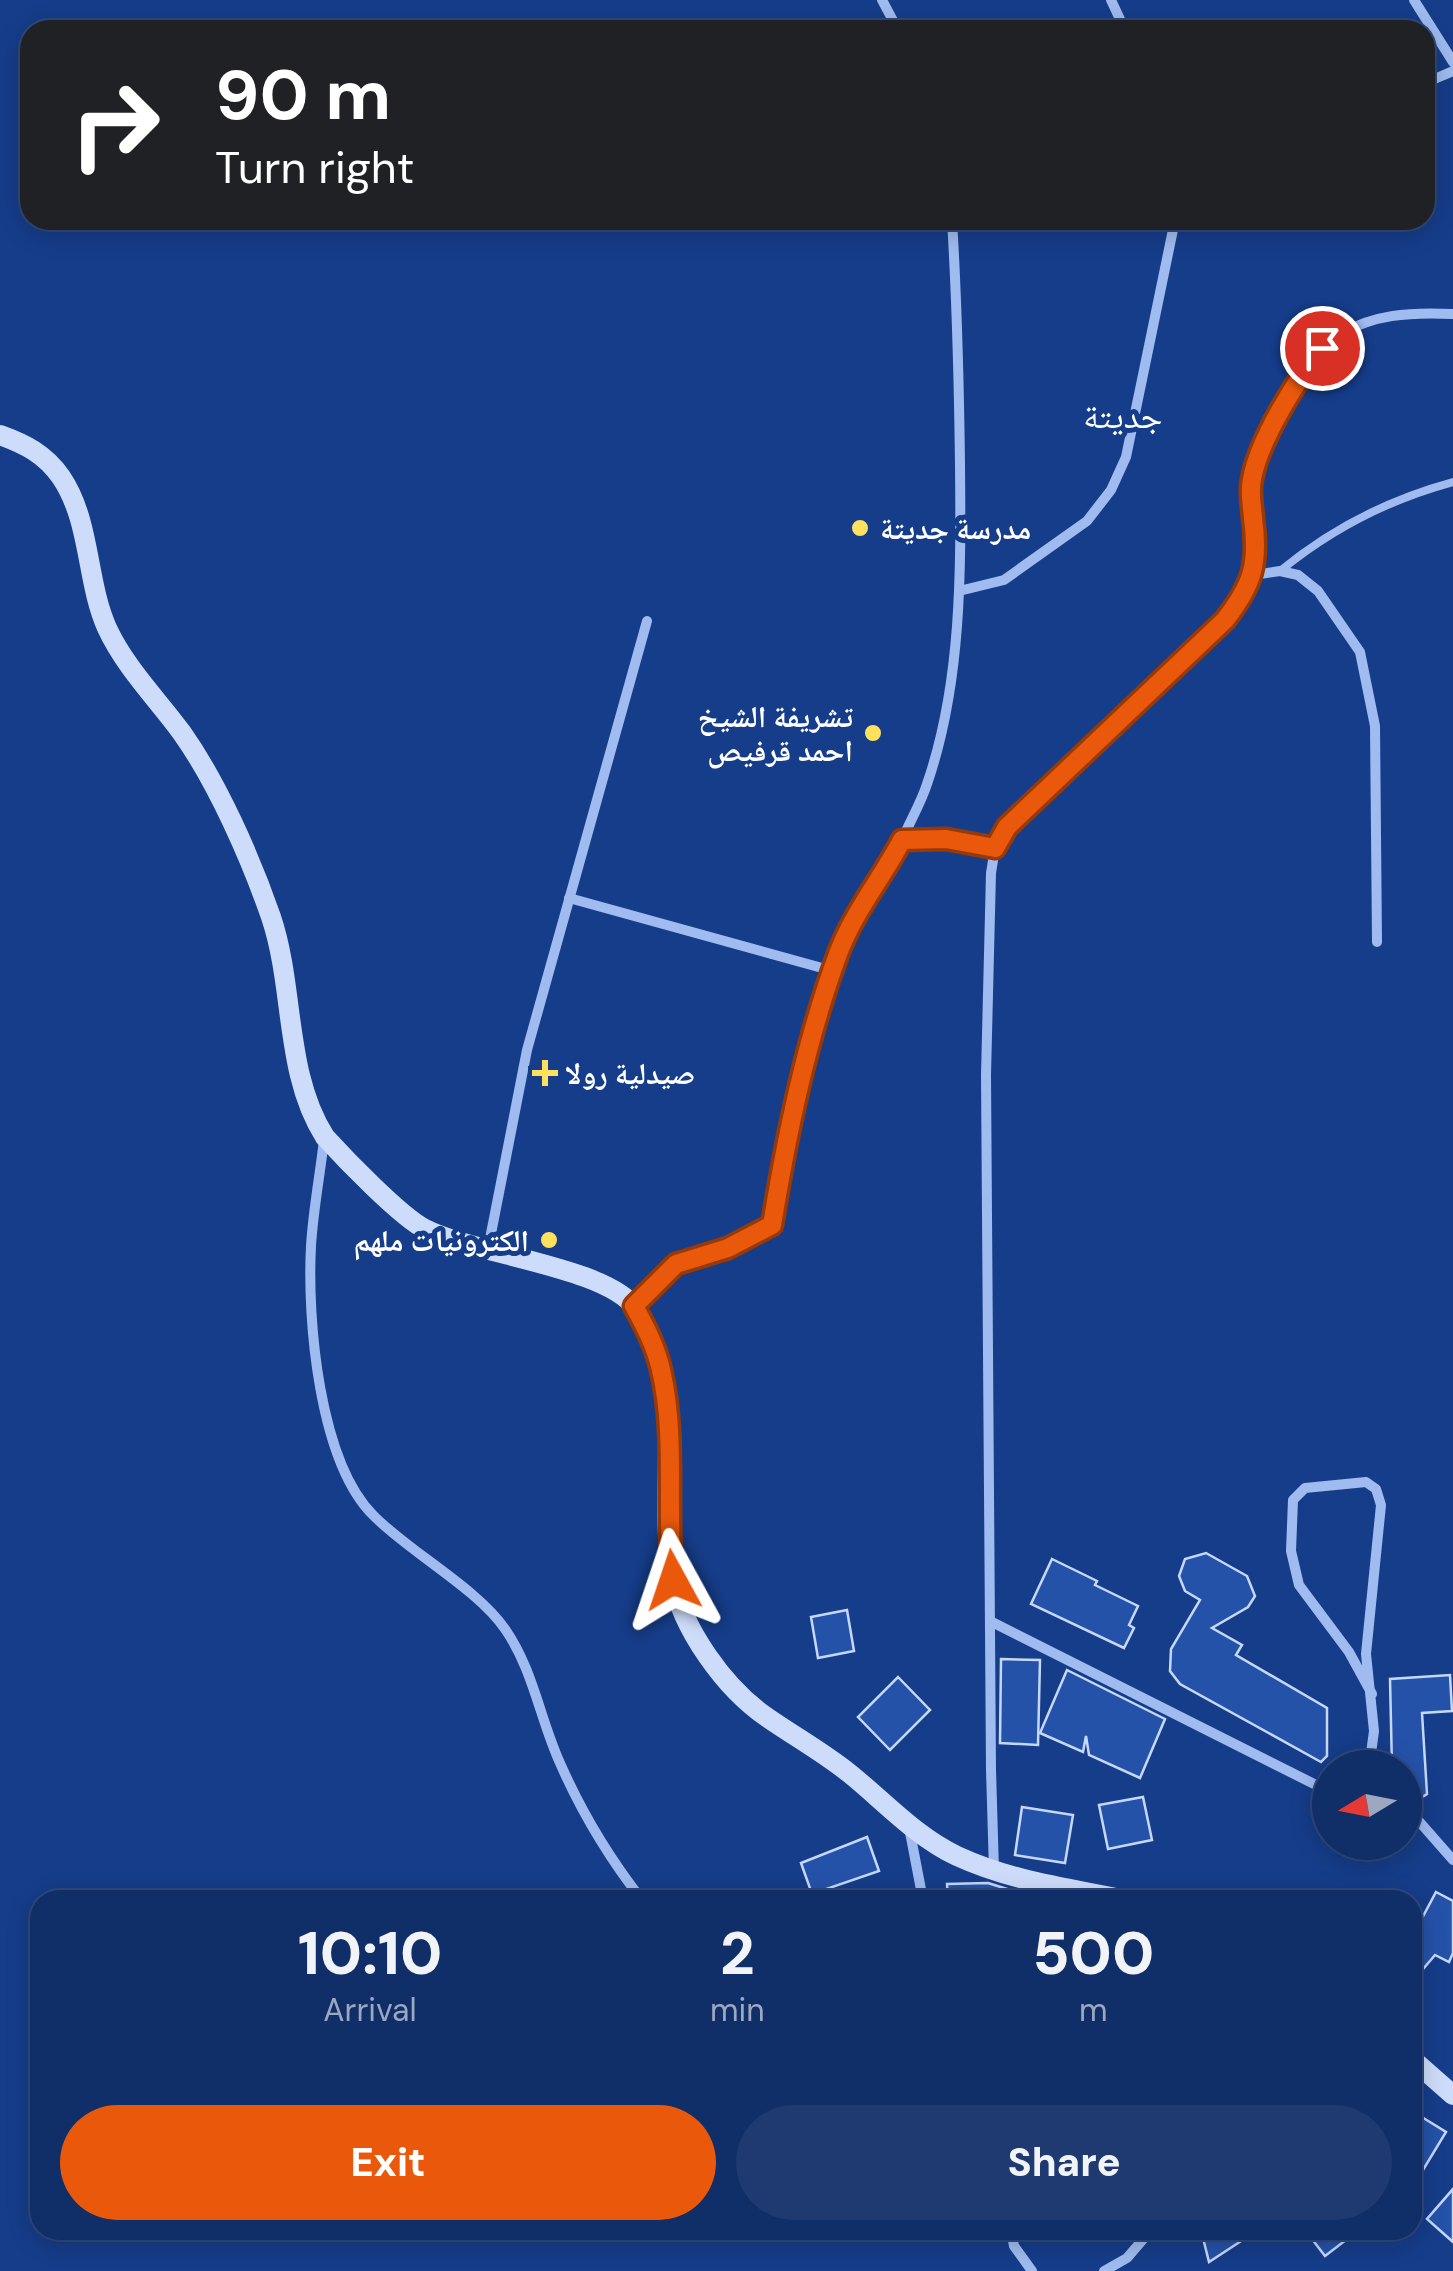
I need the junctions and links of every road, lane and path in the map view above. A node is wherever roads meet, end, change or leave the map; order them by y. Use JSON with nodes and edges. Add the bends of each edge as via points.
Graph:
{"nodes":[{"id":1,"x":1435,"y":33,"type":"edge"},
{"id":2,"x":1453,"y":62,"type":"edge"},
{"id":3,"x":953,"y":230,"type":"edge"},
{"id":4,"x":1173,"y":230,"type":"edge"},
{"id":5,"x":1453,"y":314,"type":"edge"},
{"id":6,"x":0,"y":435,"type":"edge"},
{"id":7,"x":1453,"y":482,"type":"edge"},
{"id":8,"x":1280,"y":571,"type":"junction"},
{"id":9,"x":1253,"y":574,"type":"junction"},
{"id":10,"x":960,"y":591,"type":"junction"},
{"id":11,"x":648,"y":621,"type":"dead end"},
{"id":12,"x":902,"y":840,"type":"junction"},
{"id":13,"x":995,"y":848,"type":"junction"},
{"id":14,"x":569,"y":898,"type":"junction"},
{"id":15,"x":1376,"y":942,"type":"dead end"},
{"id":16,"x":833,"y":971,"type":"junction"},
{"id":17,"x":325,"y":1137,"type":"junction"},
{"id":18,"x":488,"y":1250,"type":"junction"},
{"id":19,"x":634,"y":1306,"type":"junction"},
{"id":20,"x":990,"y":1621,"type":"junction"},
{"id":21,"x":1372,"y":1694,"type":"junction"},
{"id":22,"x":1371,"y":1750,"type":"edge"},
{"id":23,"x":1312,"y":1783,"type":"edge"},
{"id":24,"x":1422,"y":1824,"type":"edge"},
{"id":25,"x":909,"y":1827,"type":"junction"},
{"id":26,"x":1453,"y":1860,"type":"edge"},
{"id":27,"x":994,"y":1872,"type":"junction"},
{"id":28,"x":634,"y":1890,"type":"edge"},
{"id":29,"x":921,"y":1890,"type":"edge"},
{"id":30,"x":1073,"y":1890,"type":"edge"},
{"id":31,"x":1422,"y":2068,"type":"edge"},
{"id":32,"x":1453,"y":2095,"type":"edge"},
{"id":33,"x":1013,"y":2240,"type":"edge"},
{"id":34,"x":1142,"y":2240,"type":"edge"},
{"id":35,"x":1032,"y":2271,"type":"edge"},
{"id":36,"x":1104,"y":2271,"type":"edge"}],
"edges":[{"from":1,"to":2,"type":"street"},
{"from":3,"to":10,"type":"street"},
{"from":4,"to":10,"type":"street","via":[[1126,457],[1111,490],[1088,522],[1034,560],[1004,580]]},
{"from":5,"to":9,"type":"street","via":[[1368,321],[1322,348],[1294,382],[1252,476]]},
{"from":6,"to":17,"type":"street","via":[[32,446],[61,476],[107,628],[184,736],[232,824],[273,922],[300,1073]]},
{"from":7,"to":8,"type":"lane","via":[[1374,511]]},
{"from":8,"to":9,"type":"street"},
{"from":8,"to":15,"type":"street","via":[[1318,591],[1360,652],[1375,726]]},
{"from":9,"to":13,"type":"street","via":[[1225,620],[1007,827]]},
{"from":10,"to":12,"type":"street","via":[[941,729],[927,784]]},
{"from":11,"to":14,"type":"street"},
{"from":12,"to":13,"type":"street"},
{"from":12,"to":16,"type":"street","via":[[854,919]]},
{"from":13,"to":20,"type":"street","via":[[986,1076]]},
{"from":14,"to":16,"type":"street"},
{"from":14,"to":18,"type":"street","via":[[527,1050]]},
{"from":16,"to":19,"type":"street","via":[[793,1110],[772,1225],[676,1264]]},
{"from":17,"to":18,"type":"street","via":[[421,1228]]},
{"from":17,"to":28,"type":"street","via":[[311,1244],[311,1308],[337,1456],[372,1514],[503,1626],[521,1655],[560,1763]]},
{"from":18,"to":19,"type":"street","via":[[564,1270]]},
{"from":19,"to":25,"type":"street","via":[[666,1396],[668,1543],[684,1614],[736,1692],[813,1744]]},
{"from":20,"to":23,"type":"street"},
{"from":20,"to":27,"type":"street"},
{"from":21,"to":21,"type":"street","via":[[1366,1654],[1381,1506],[1376,1490],[1366,1482],[1305,1488],[1293,1500],[1293,1572]]},
{"from":21,"to":22,"type":"street"},
{"from":24,"to":26,"type":"street"},
{"from":25,"to":27,"type":"street"},
{"from":25,"to":29,"type":"street"},
{"from":27,"to":30,"type":"street"},
{"from":31,"to":32,"type":"street"},
{"from":33,"to":35,"type":"street"},
{"from":34,"to":36,"type":"street"}]}
